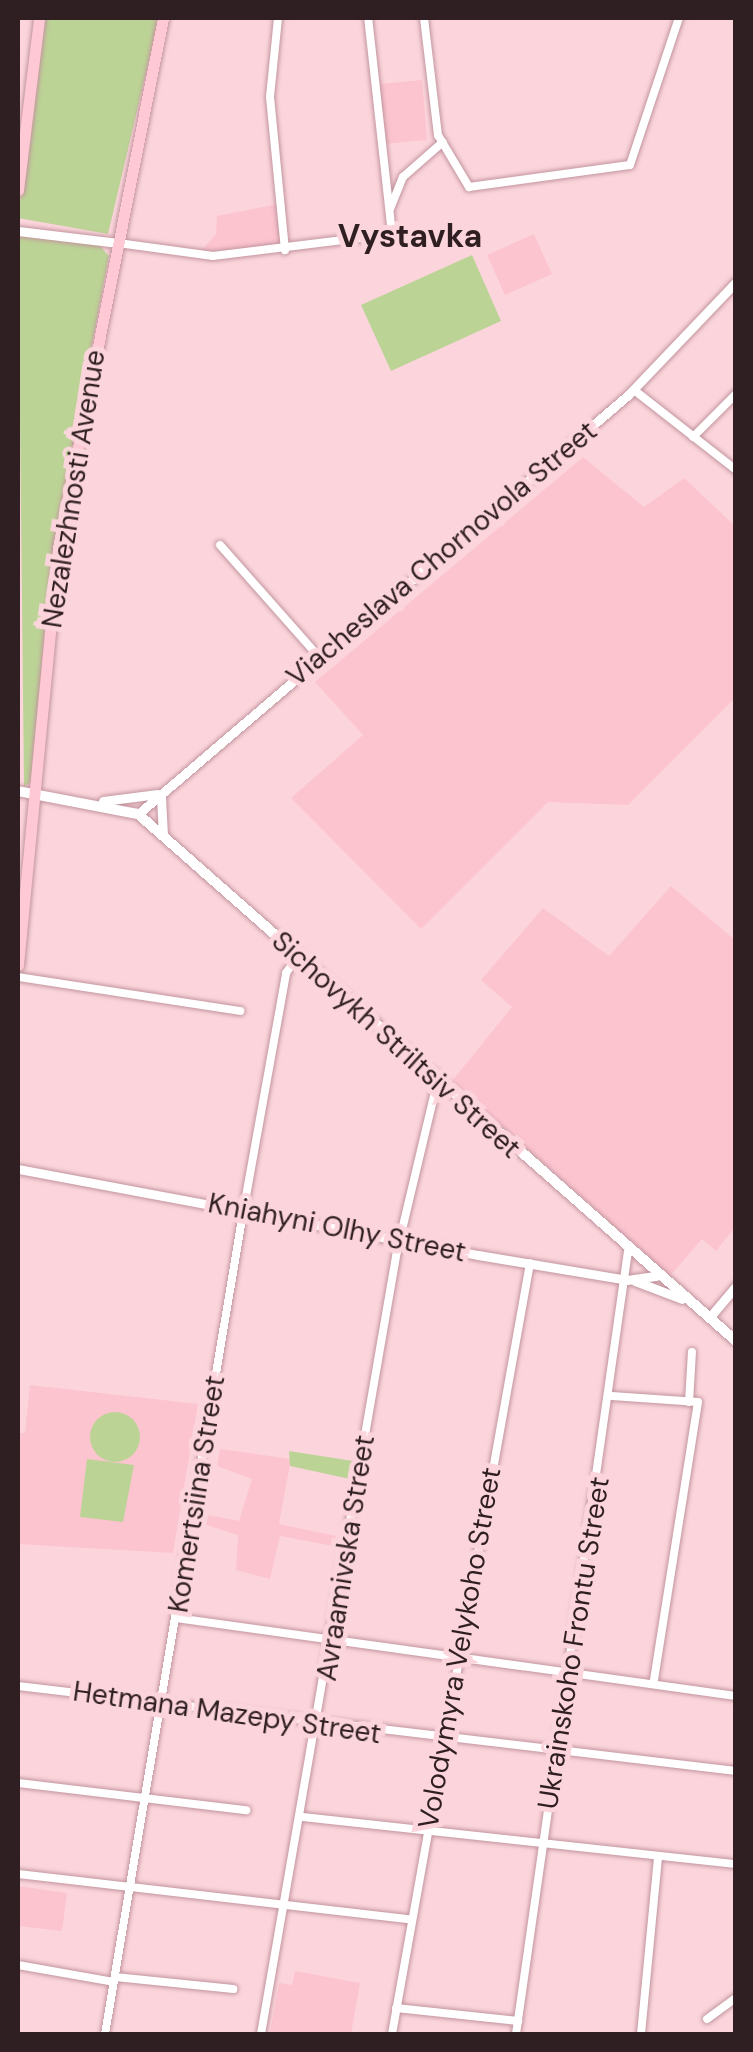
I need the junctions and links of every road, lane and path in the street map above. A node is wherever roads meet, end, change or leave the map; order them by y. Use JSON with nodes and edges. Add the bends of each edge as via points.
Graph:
{"nodes":[{"id":1,"x":39,"y":18,"type":"edge"},
{"id":2,"x":164,"y":18,"type":"edge"},
{"id":3,"x":278,"y":18,"type":"edge"},
{"id":4,"x":368,"y":18,"type":"edge"},
{"id":5,"x":424,"y":18,"type":"edge"},
{"id":6,"x":434,"y":18,"type":"edge"},
{"id":7,"x":678,"y":18,"type":"edge"},
{"id":8,"x":427,"y":29,"type":"junction"},
{"id":9,"x":443,"y":142,"type":"junction"},
{"id":10,"x":18,"y":190,"type":"edge"},
{"id":11,"x":390,"y":210,"type":"junction"},
{"id":12,"x":18,"y":231,"type":"edge"},
{"id":13,"x":118,"y":243,"type":"junction"},
{"id":14,"x":285,"y":250,"type":"junction"},
{"id":15,"x":736,"y":282,"type":"edge"},
{"id":16,"x":634,"y":390,"type":"junction"},
{"id":17,"x":736,"y":394,"type":"edge"},
{"id":18,"x":693,"y":437,"type":"junction"},
{"id":19,"x":736,"y":470,"type":"edge"},
{"id":20,"x":220,"y":544,"type":"dead end"},
{"id":21,"x":320,"y":658,"type":"junction"},
{"id":22,"x":165,"y":790,"type":"junction"},
{"id":23,"x":18,"y":791,"type":"edge"},
{"id":24,"x":37,"y":793,"type":"junction"},
{"id":25,"x":103,"y":801,"type":"junction"},
{"id":26,"x":138,"y":814,"type":"junction"},
{"id":27,"x":167,"y":840,"type":"junction"},
{"id":28,"x":297,"y":958,"type":"junction"},
{"id":29,"x":18,"y":965,"type":"edge"},
{"id":30,"x":18,"y":977,"type":"edge"},
{"id":31,"x":240,"y":1012,"type":"dead end"},
{"id":32,"x":437,"y":1084,"type":"junction"},
{"id":33,"x":18,"y":1169,"type":"edge"},
{"id":34,"x":244,"y":1209,"type":"junction"},
{"id":35,"x":399,"y":1241,"type":"junction"},
{"id":36,"x":628,"y":1251,"type":"junction"},
{"id":37,"x":530,"y":1263,"type":"junction"},
{"id":38,"x":657,"y":1276,"type":"junction"},
{"id":39,"x":627,"y":1280,"type":"junction"},
{"id":40,"x":736,"y":1286,"type":"edge"},
{"id":41,"x":682,"y":1298,"type":"junction"},
{"id":42,"x":709,"y":1318,"type":"junction"},
{"id":43,"x":736,"y":1341,"type":"edge"},
{"id":44,"x":692,"y":1352,"type":"dead end"},
{"id":45,"x":612,"y":1396,"type":"junction"},
{"id":46,"x":689,"y":1402,"type":"junction"},
{"id":47,"x":176,"y":1618,"type":"junction"},
{"id":48,"x":334,"y":1638,"type":"junction"},
{"id":49,"x":460,"y":1655,"type":"junction"},
{"id":50,"x":569,"y":1669,"type":"junction"},
{"id":51,"x":654,"y":1680,"type":"junction"},
{"id":52,"x":18,"y":1686,"type":"edge"},
{"id":53,"x":736,"y":1696,"type":"edge"},
{"id":54,"x":162,"y":1703,"type":"junction"},
{"id":55,"x":319,"y":1726,"type":"junction"},
{"id":56,"x":444,"y":1741,"type":"junction"},
{"id":57,"x":556,"y":1752,"type":"junction"},
{"id":58,"x":736,"y":1771,"type":"edge"},
{"id":59,"x":18,"y":1783,"type":"edge"},
{"id":60,"x":147,"y":1795,"type":"junction"},
{"id":61,"x":246,"y":1810,"type":"dead end"},
{"id":62,"x":302,"y":1817,"type":"junction"},
{"id":63,"x":427,"y":1830,"type":"junction"},
{"id":64,"x":544,"y":1844,"type":"junction"},
{"id":65,"x":658,"y":1859,"type":"junction"},
{"id":66,"x":736,"y":1864,"type":"edge"},
{"id":67,"x":18,"y":1874,"type":"edge"},
{"id":68,"x":130,"y":1886,"type":"junction"},
{"id":69,"x":285,"y":1904,"type":"junction"},
{"id":70,"x":409,"y":1919,"type":"junction"},
{"id":71,"x":18,"y":1965,"type":"edge"},
{"id":72,"x":114,"y":1979,"type":"junction"},
{"id":73,"x":234,"y":1989,"type":"dead end"},
{"id":74,"x":736,"y":1998,"type":"edge"},
{"id":75,"x":396,"y":2008,"type":"junction"},
{"id":76,"x":707,"y":2020,"type":"dead end"},
{"id":77,"x":518,"y":2021,"type":"junction"},
{"id":78,"x":106,"y":2034,"type":"edge"},
{"id":79,"x":261,"y":2034,"type":"edge"},
{"id":80,"x":392,"y":2034,"type":"edge"},
{"id":81,"x":516,"y":2034,"type":"edge"},
{"id":82,"x":640,"y":2034,"type":"edge"}],
"edges":[{"from":1,"to":10,"type":"main road"},
{"from":2,"to":13,"type":"main road","name":"Nezalezhnosti Avenue"},
{"from":3,"to":14,"type":"street","via":[[270,97]]},
{"from":4,"to":11,"type":"street"},
{"from":5,"to":8,"type":"street"},
{"from":6,"to":8,"type":"street"},
{"from":7,"to":9,"type":"street","via":[[632,163],[470,187]]},
{"from":8,"to":9,"type":"street"},
{"from":9,"to":11,"type":"street","via":[[403,177]]},
{"from":11,"to":14,"type":"street","via":[[392,234]]},
{"from":12,"to":13,"type":"street"},
{"from":13,"to":14,"type":"street","via":[[204,256]]},
{"from":13,"to":24,"type":"main road","name":"Nezalezhnosti Avenue","via":[[55,567]]},
{"from":15,"to":16,"type":"street","name":"Viacheslava Chornovola Street"},
{"from":16,"to":18,"type":"street"},
{"from":16,"to":21,"type":"street","name":"Viacheslava Chornovola Street"},
{"from":17,"to":18,"type":"street"},
{"from":18,"to":19,"type":"street"},
{"from":20,"to":21,"type":"street"},
{"from":21,"to":22,"type":"street","name":"Viacheslava Chornovola Street"},
{"from":22,"to":25,"type":"street"},
{"from":22,"to":26,"type":"street","name":"Viacheslava Chornovola Street"},
{"from":22,"to":27,"type":"street","via":[[156,812]]},
{"from":23,"to":24,"type":"main road","name":"Sichovykh Striltsiv Street"},
{"from":24,"to":25,"type":"main road","name":"Sichovykh Striltsiv Street"},
{"from":24,"to":29,"type":"main road","name":"Nezalezhnosti Avenue"},
{"from":25,"to":26,"type":"main road","name":"Sichovykh Striltsiv Street"},
{"from":26,"to":27,"type":"main road","name":"Sichovykh Striltsiv Street"},
{"from":27,"to":28,"type":"main road","name":"Sichovykh Striltsiv Street"},
{"from":28,"to":32,"type":"main road","name":"Sichovykh Striltsiv Street"},
{"from":28,"to":34,"type":"street","name":"Komertsiina Street","via":[[286,973]]},
{"from":30,"to":31,"type":"street"},
{"from":32,"to":35,"type":"street","name":"Avraamivska Street"},
{"from":32,"to":36,"type":"main road","name":"Sichovykh Striltsiv Street"},
{"from":33,"to":34,"type":"street","name":"Kniahyni Olhy Street"},
{"from":34,"to":35,"type":"street","name":"Kniahyni Olhy Street"},
{"from":34,"to":47,"type":"street","name":"Komertsiina Street"},
{"from":35,"to":37,"type":"street","name":"Kniahyni Olhy Street"},
{"from":35,"to":48,"type":"street","name":"Avraamivska Street"},
{"from":36,"to":38,"type":"main road","name":"Sichovykh Striltsiv Street"},
{"from":36,"to":39,"type":"street","name":"Ukrainskoho Frontu Street"},
{"from":37,"to":39,"type":"street","name":"Kniahyni Olhy Street"},
{"from":37,"to":49,"type":"street","name":"Volodymyra Velykoho Street"},
{"from":38,"to":39,"type":"street","name":"Kniahyni Olhy Street"},
{"from":38,"to":41,"type":"main road","name":"Sichovykh Striltsiv Street"},
{"from":39,"to":41,"type":"street"},
{"from":39,"to":45,"type":"street","name":"Ukrainskoho Frontu Street"},
{"from":40,"to":42,"type":"street"},
{"from":41,"to":42,"type":"main road","name":"Sichovykh Striltsiv Street"},
{"from":42,"to":43,"type":"main road","name":"Sichovykh Striltsiv Street"},
{"from":44,"to":46,"type":"street"},
{"from":45,"to":46,"type":"street"},
{"from":45,"to":50,"type":"street","name":"Ukrainskoho Frontu Street"},
{"from":46,"to":51,"type":"street","via":[[698,1402],[693,1446]]},
{"from":47,"to":48,"type":"street"},
{"from":47,"to":54,"type":"street","name":"Komertsiina Street"},
{"from":48,"to":49,"type":"street"},
{"from":48,"to":55,"type":"street","name":"Avraamivska Street"},
{"from":49,"to":50,"type":"street"},
{"from":49,"to":56,"type":"street","name":"Volodymyra Velykoho Street"},
{"from":50,"to":51,"type":"street"},
{"from":50,"to":57,"type":"street","name":"Ukrainskoho Frontu Street"},
{"from":51,"to":53,"type":"street"},
{"from":52,"to":54,"type":"street","name":"Hetmana Mazepy Street"},
{"from":54,"to":55,"type":"street","name":"Hetmana Mazepy Street"},
{"from":54,"to":60,"type":"street","name":"Komertsiina Street"},
{"from":55,"to":56,"type":"street","name":"Hetmana Mazepy Street"},
{"from":55,"to":62,"type":"street","name":"Avraamivska Street"},
{"from":56,"to":57,"type":"street","name":"Hetmana Mazepy Street"},
{"from":56,"to":63,"type":"street","name":"Volodymyra Velykoho Street"},
{"from":57,"to":58,"type":"street","name":"Hetmana Mazepy Street"},
{"from":57,"to":64,"type":"street","name":"Ukrainskoho Frontu Street"},
{"from":59,"to":60,"type":"street"},
{"from":60,"to":61,"type":"street"},
{"from":60,"to":68,"type":"street","name":"Komertsiina Street"},
{"from":62,"to":63,"type":"street"},
{"from":62,"to":69,"type":"street","name":"Avraamivska Street"},
{"from":63,"to":64,"type":"street"},
{"from":63,"to":70,"type":"street","name":"Volodymyra Velykoho Street"},
{"from":64,"to":65,"type":"street"},
{"from":64,"to":77,"type":"street","name":"Ukrainskoho Frontu Street"},
{"from":65,"to":66,"type":"street"},
{"from":65,"to":82,"type":"street"},
{"from":67,"to":68,"type":"street"},
{"from":68,"to":69,"type":"street"},
{"from":68,"to":72,"type":"street","name":"Komertsiina Street"},
{"from":69,"to":70,"type":"street"},
{"from":69,"to":79,"type":"street","name":"Avraamivska Street"},
{"from":70,"to":75,"type":"street","name":"Volodymyra Velykoho Street"},
{"from":71,"to":72,"type":"street"},
{"from":72,"to":73,"type":"street"},
{"from":72,"to":78,"type":"street","name":"Komertsiina Street"},
{"from":74,"to":76,"type":"street"},
{"from":75,"to":77,"type":"street"},
{"from":75,"to":80,"type":"street","name":"Volodymyra Velykoho Street"},
{"from":77,"to":81,"type":"street","name":"Ukrainskoho Frontu Street"}]}
